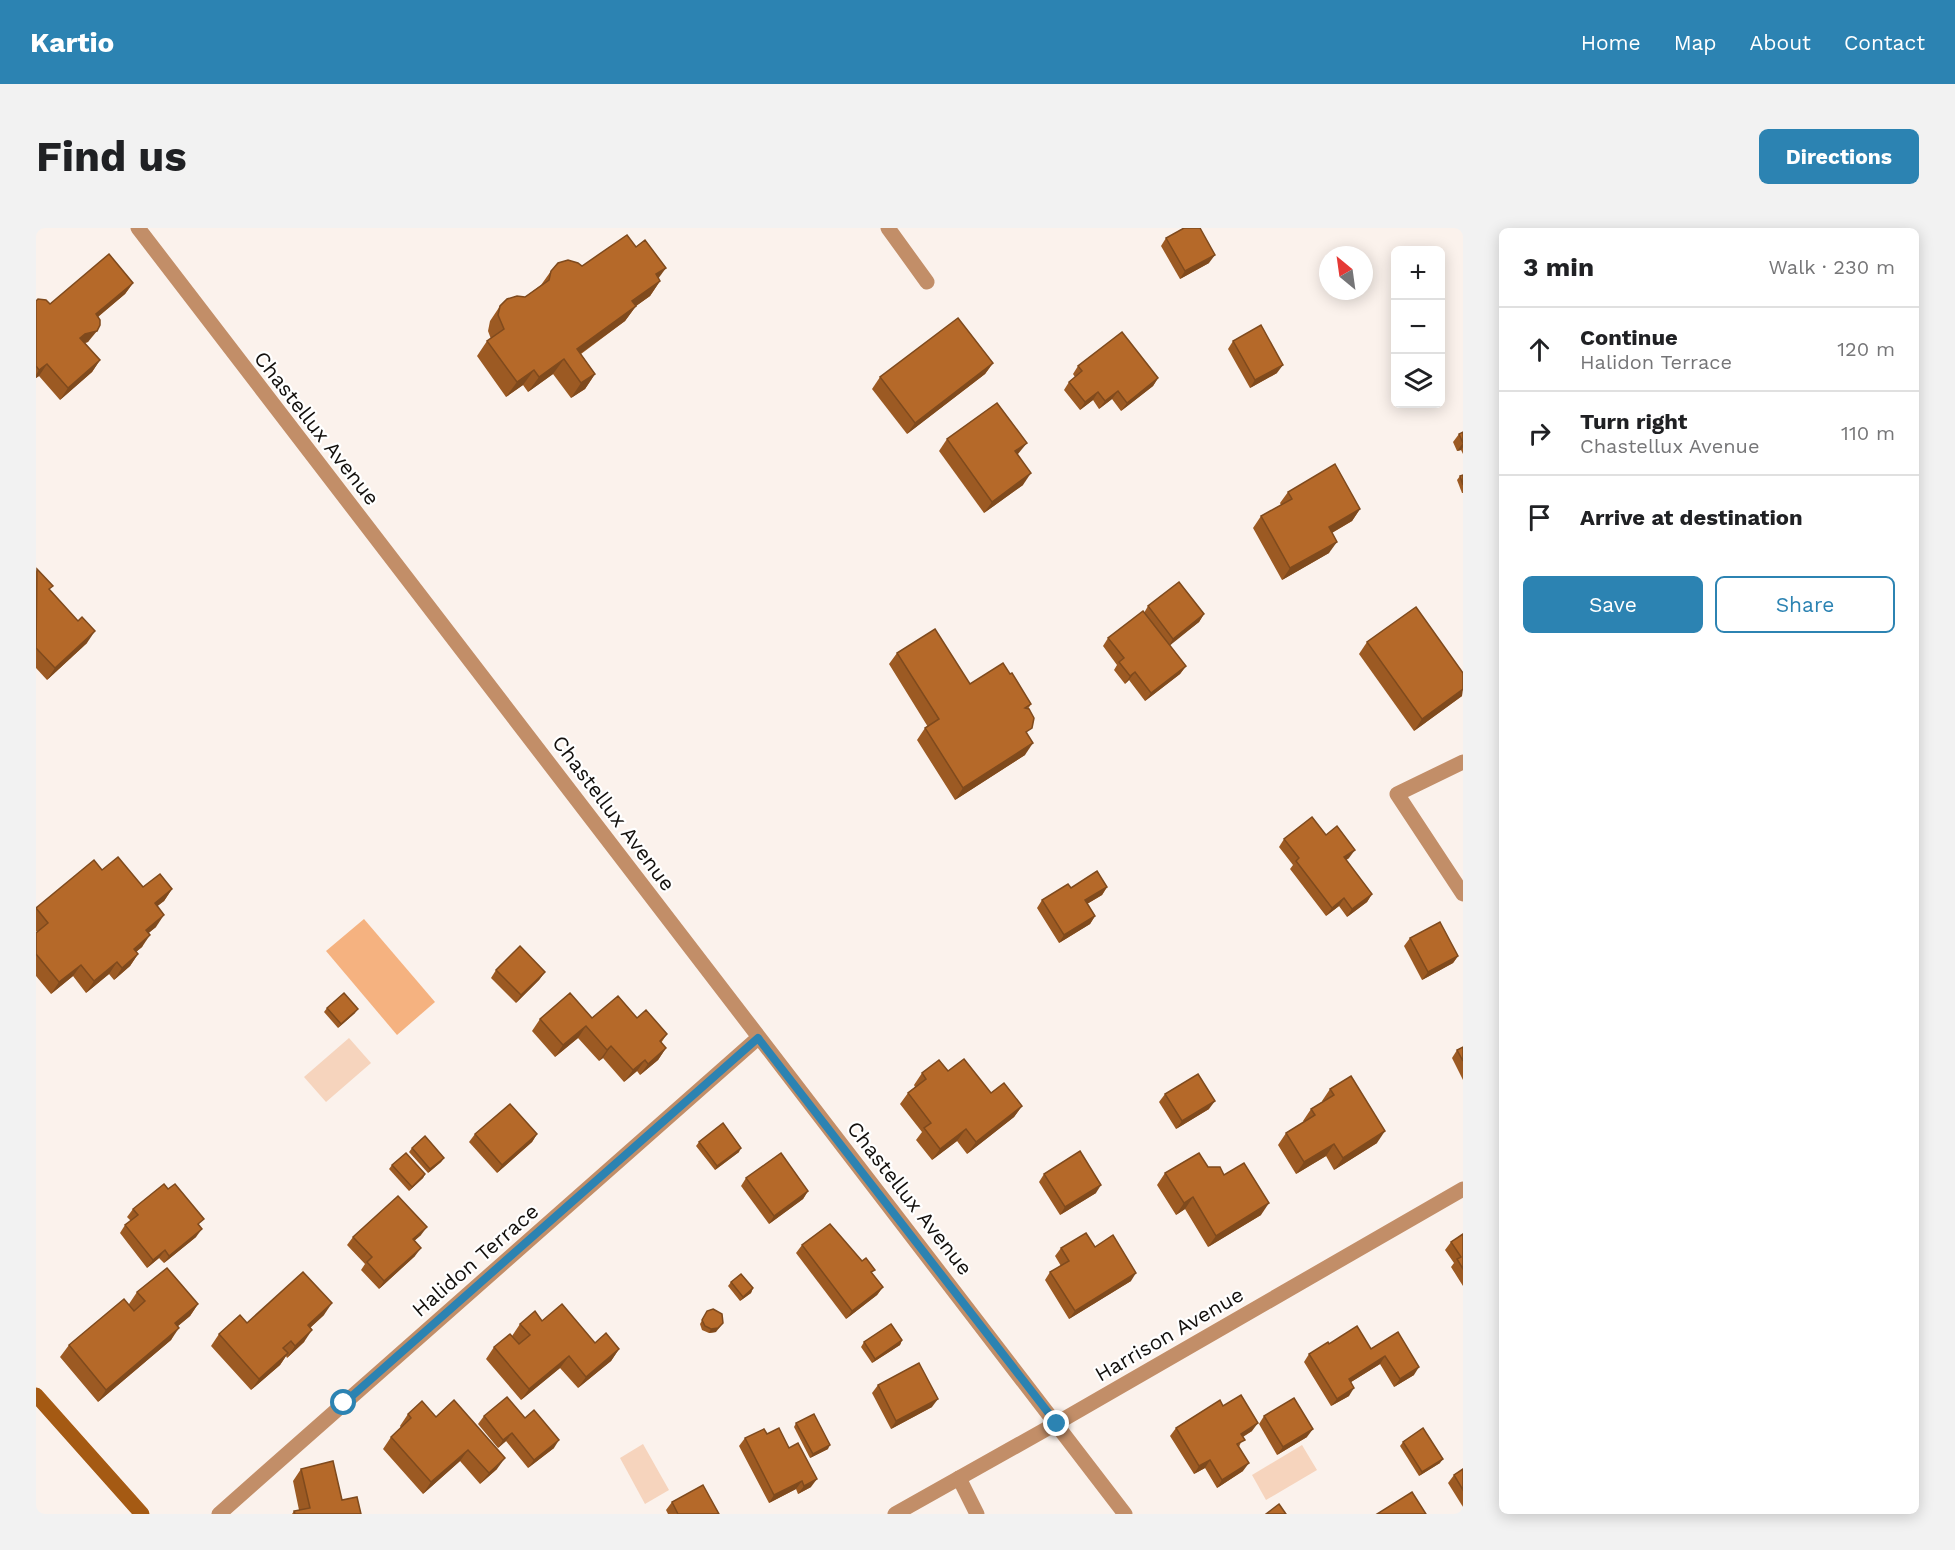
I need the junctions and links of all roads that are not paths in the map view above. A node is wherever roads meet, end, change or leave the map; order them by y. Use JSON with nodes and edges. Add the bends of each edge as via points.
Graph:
{"nodes":[{"id":1,"x":138,"y":228,"type":"edge"},
{"id":2,"x":888,"y":228,"type":"edge"},
{"id":3,"x":927,"y":282,"type":"dead end"},
{"id":4,"x":1463,"y":762,"type":"edge"},
{"id":5,"x":1463,"y":894,"type":"edge"},
{"id":6,"x":758,"y":1038,"type":"junction"},
{"id":7,"x":1463,"y":1189,"type":"edge"},
{"id":8,"x":36,"y":1395,"type":"edge"},
{"id":9,"x":1057,"y":1424,"type":"junction"},
{"id":10,"x":959,"y":1478,"type":"junction"},
{"id":11,"x":142,"y":1514,"type":"edge"},
{"id":12,"x":219,"y":1514,"type":"edge"},
{"id":13,"x":895,"y":1514,"type":"edge"},
{"id":14,"x":977,"y":1514,"type":"edge"},
{"id":15,"x":1125,"y":1514,"type":"edge"}],
"edges":[{"from":1,"to":6,"type":"street","name":"Chastellux Avenue"},
{"from":2,"to":3,"type":"street"},
{"from":4,"to":5,"type":"street","via":[[1397,794]]},
{"from":6,"to":9,"type":"street","name":"Chastellux Avenue"},
{"from":6,"to":12,"type":"street","name":"Halidon Terrace"},
{"from":7,"to":9,"type":"street","name":"Harrison Avenue"},
{"from":8,"to":11,"type":"main road"},
{"from":9,"to":10,"type":"street","name":"Harrison Avenue"},
{"from":9,"to":15,"type":"street","name":"Chastellux Avenue"},
{"from":10,"to":13,"type":"street","name":"Harrison Avenue"},
{"from":10,"to":14,"type":"street"}]}
